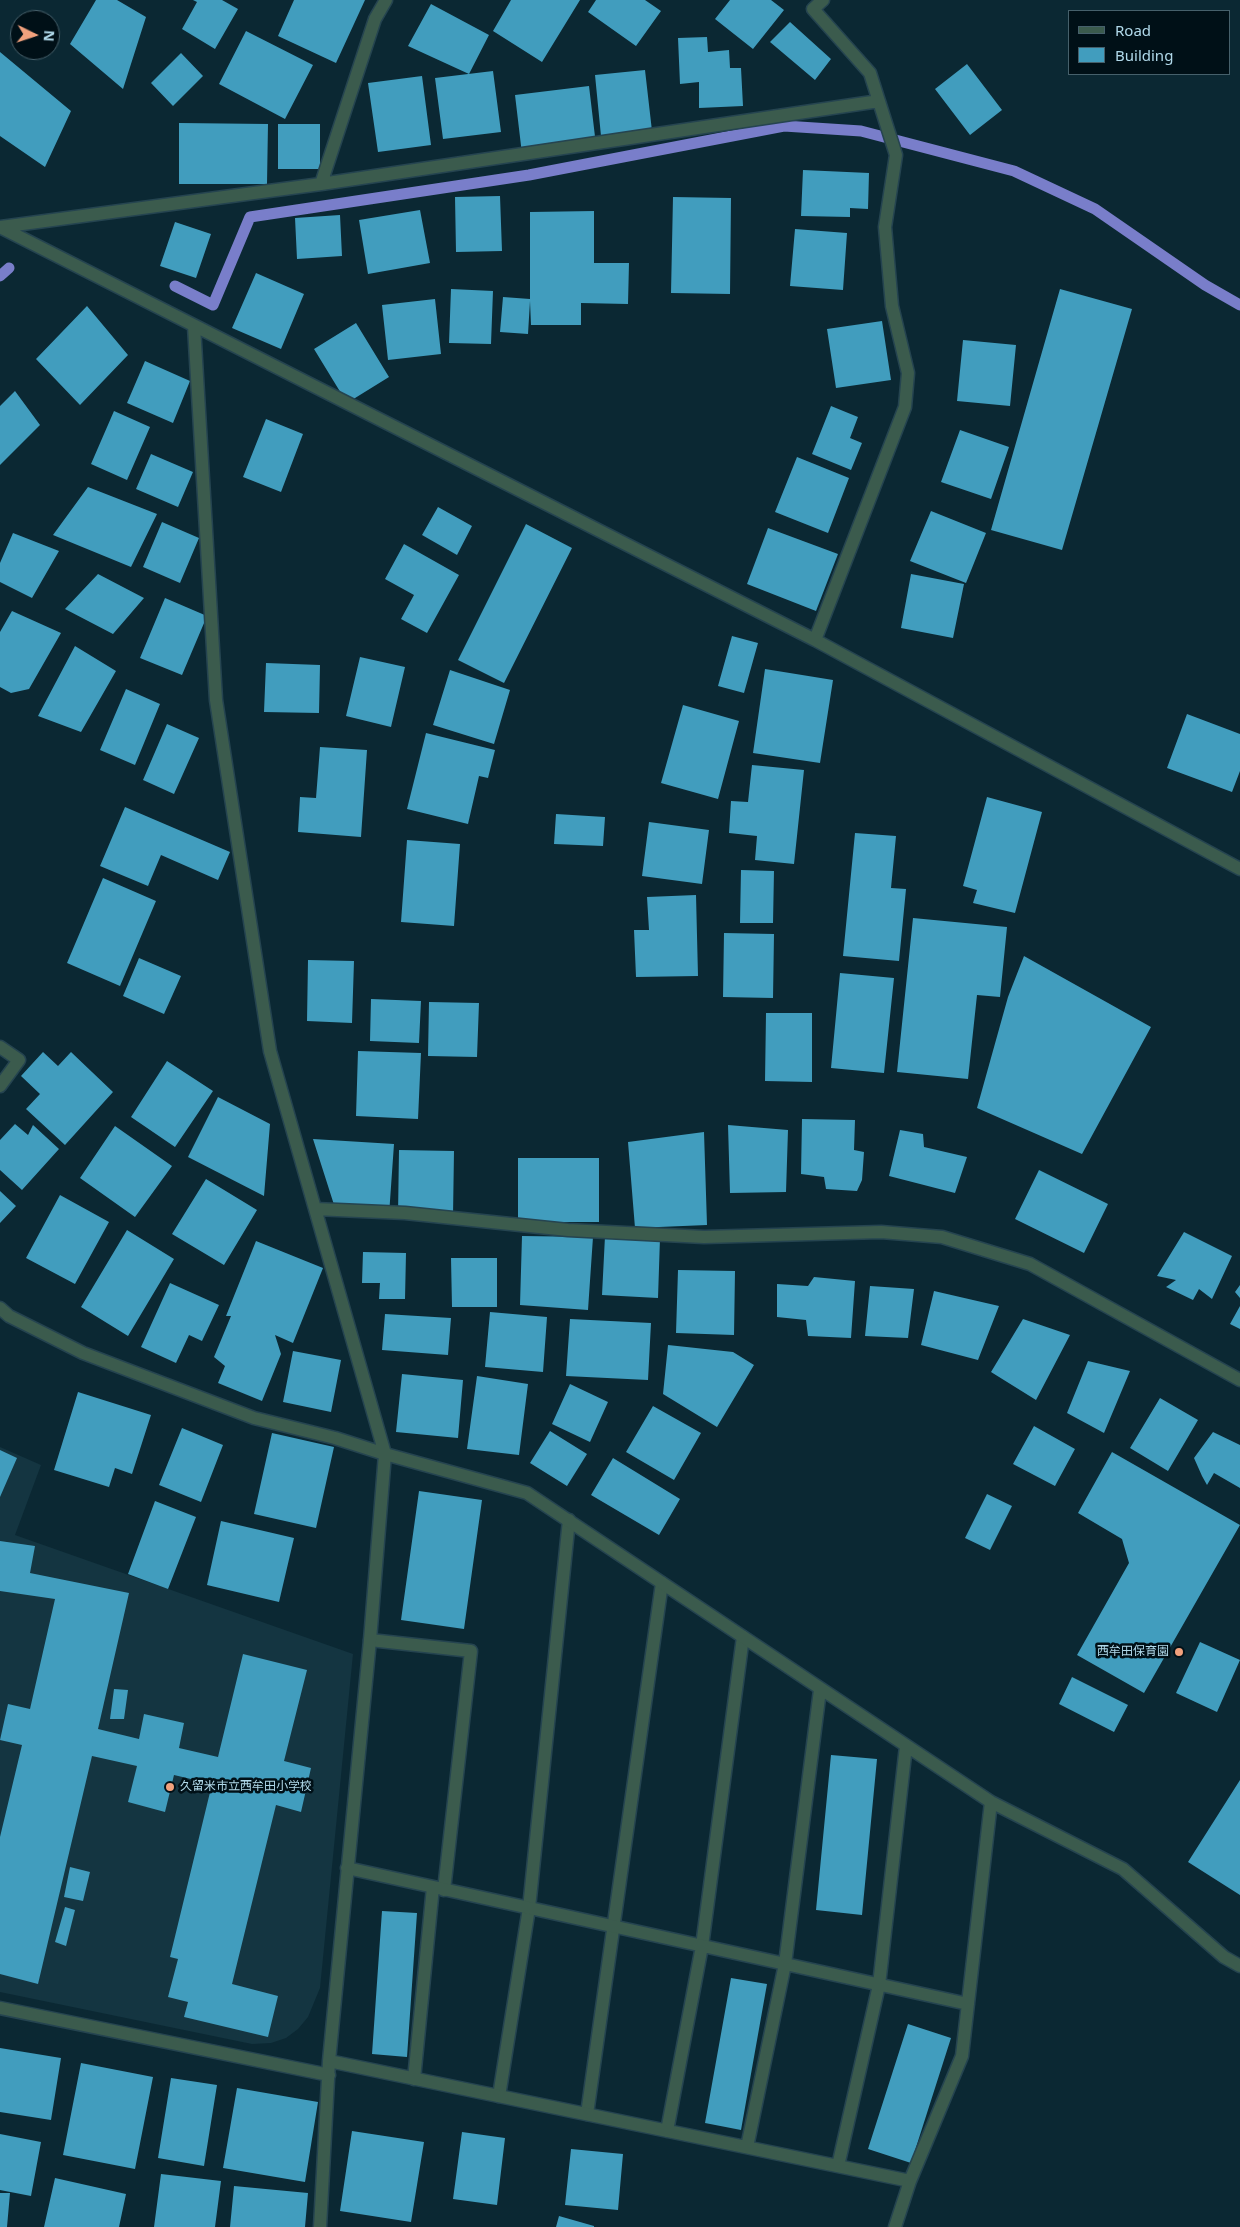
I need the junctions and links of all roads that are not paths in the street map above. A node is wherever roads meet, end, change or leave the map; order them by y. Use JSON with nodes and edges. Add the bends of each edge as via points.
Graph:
{"nodes":[{"id":1,"x":386,"y":0,"type":"edge"},
{"id":2,"x":823,"y":0,"type":"edge"},
{"id":3,"x":879,"y":101,"type":"junction"},
{"id":4,"x":322,"y":184,"type":"junction"},
{"id":5,"x":194,"y":326,"type":"junction"},
{"id":6,"x":814,"y":640,"type":"junction"},
{"id":7,"x":1240,"y":869,"type":"edge"},
{"id":8,"x":0,"y":1047,"type":"edge"},
{"id":9,"x":0,"y":1086,"type":"edge"},
{"id":10,"x":315,"y":1208,"type":"junction"},
{"id":11,"x":0,"y":1308,"type":"edge"},
{"id":12,"x":1240,"y":1380,"type":"edge"},
{"id":13,"x":385,"y":1454,"type":"junction"},
{"id":14,"x":569,"y":1520,"type":"junction"},
{"id":15,"x":662,"y":1583,"type":"junction"},
{"id":16,"x":743,"y":1637,"type":"junction"},
{"id":17,"x":370,"y":1640,"type":"junction"},
{"id":18,"x":820,"y":1690,"type":"junction"},
{"id":19,"x":906,"y":1746,"type":"junction"},
{"id":20,"x":991,"y":1802,"type":"junction"},
{"id":21,"x":347,"y":1868,"type":"junction"},
{"id":22,"x":438,"y":1888,"type":"junction"},
{"id":23,"x":529,"y":1908,"type":"junction"},
{"id":24,"x":614,"y":1927,"type":"junction"},
{"id":25,"x":702,"y":1946,"type":"junction"},
{"id":26,"x":785,"y":1964,"type":"junction"},
{"id":27,"x":1240,"y":1966,"type":"edge"},
{"id":28,"x":878,"y":1984,"type":"junction"},
{"id":29,"x":968,"y":2004,"type":"junction"},
{"id":30,"x":0,"y":2008,"type":"edge"},
{"id":31,"x":329,"y":2061,"type":"junction"},
{"id":32,"x":329,"y":2075,"type":"junction"},
{"id":33,"x":414,"y":2079,"type":"junction"},
{"id":34,"x":499,"y":2096,"type":"junction"},
{"id":35,"x":587,"y":2114,"type":"junction"},
{"id":36,"x":667,"y":2131,"type":"junction"},
{"id":37,"x":747,"y":2147,"type":"junction"},
{"id":38,"x":838,"y":2166,"type":"junction"},
{"id":39,"x":910,"y":2181,"type":"junction"},
{"id":40,"x":320,"y":2227,"type":"edge"},
{"id":41,"x":895,"y":2227,"type":"edge"}],
"edges":[{"from":1,"to":4,"type":"street","via":[[375,19]]},
{"from":2,"to":3,"type":"street","via":[[813,9],[870,73]]},
{"from":3,"to":4,"type":"street"},
{"from":3,"to":6,"type":"street","via":[[896,155],[885,227],[892,306],[908,373],[905,407]]},
{"from":4,"to":5,"type":"street","via":[[0,227]]},
{"from":5,"to":6,"type":"street"},
{"from":5,"to":10,"type":"street","via":[[216,700],[270,1051]]},
{"from":6,"to":7,"type":"street"},
{"from":8,"to":9,"type":"street","via":[[19,1060]]},
{"from":10,"to":12,"type":"street","via":[[405,1213],[568,1230],[684,1236],[881,1232],[942,1237],[1030,1264]]},
{"from":10,"to":13,"type":"street"},
{"from":11,"to":13,"type":"street","via":[[9,1316],[83,1353],[254,1418]]},
{"from":13,"to":14,"type":"street","via":[[528,1493]]},
{"from":13,"to":17,"type":"street"},
{"from":14,"to":15,"type":"street"},
{"from":14,"to":23,"type":"street"},
{"from":15,"to":16,"type":"street"},
{"from":15,"to":24,"type":"street"},
{"from":16,"to":18,"type":"street"},
{"from":16,"to":25,"type":"street"},
{"from":17,"to":21,"type":"street"},
{"from":17,"to":22,"type":"street","via":[[471,1651]]},
{"from":18,"to":19,"type":"street"},
{"from":18,"to":26,"type":"street"},
{"from":19,"to":20,"type":"street"},
{"from":19,"to":28,"type":"street"},
{"from":20,"to":27,"type":"street","via":[[1123,1869],[1224,1956]]},
{"from":20,"to":29,"type":"street"},
{"from":21,"to":22,"type":"street"},
{"from":21,"to":31,"type":"street"},
{"from":22,"to":23,"type":"street"},
{"from":22,"to":33,"type":"street"},
{"from":23,"to":24,"type":"street"},
{"from":23,"to":34,"type":"street"},
{"from":24,"to":25,"type":"street"},
{"from":24,"to":35,"type":"street"},
{"from":25,"to":26,"type":"street"},
{"from":25,"to":36,"type":"street"},
{"from":26,"to":28,"type":"street"},
{"from":26,"to":37,"type":"street"},
{"from":28,"to":29,"type":"street"},
{"from":28,"to":38,"type":"street"},
{"from":29,"to":39,"type":"street","via":[[962,2056]]},
{"from":30,"to":32,"type":"street"},
{"from":31,"to":32,"type":"street"},
{"from":31,"to":33,"type":"street"},
{"from":32,"to":40,"type":"street"},
{"from":33,"to":34,"type":"street"},
{"from":34,"to":35,"type":"street"},
{"from":35,"to":36,"type":"street"},
{"from":36,"to":37,"type":"street"},
{"from":37,"to":38,"type":"street"},
{"from":38,"to":39,"type":"street"},
{"from":39,"to":41,"type":"street"}]}
